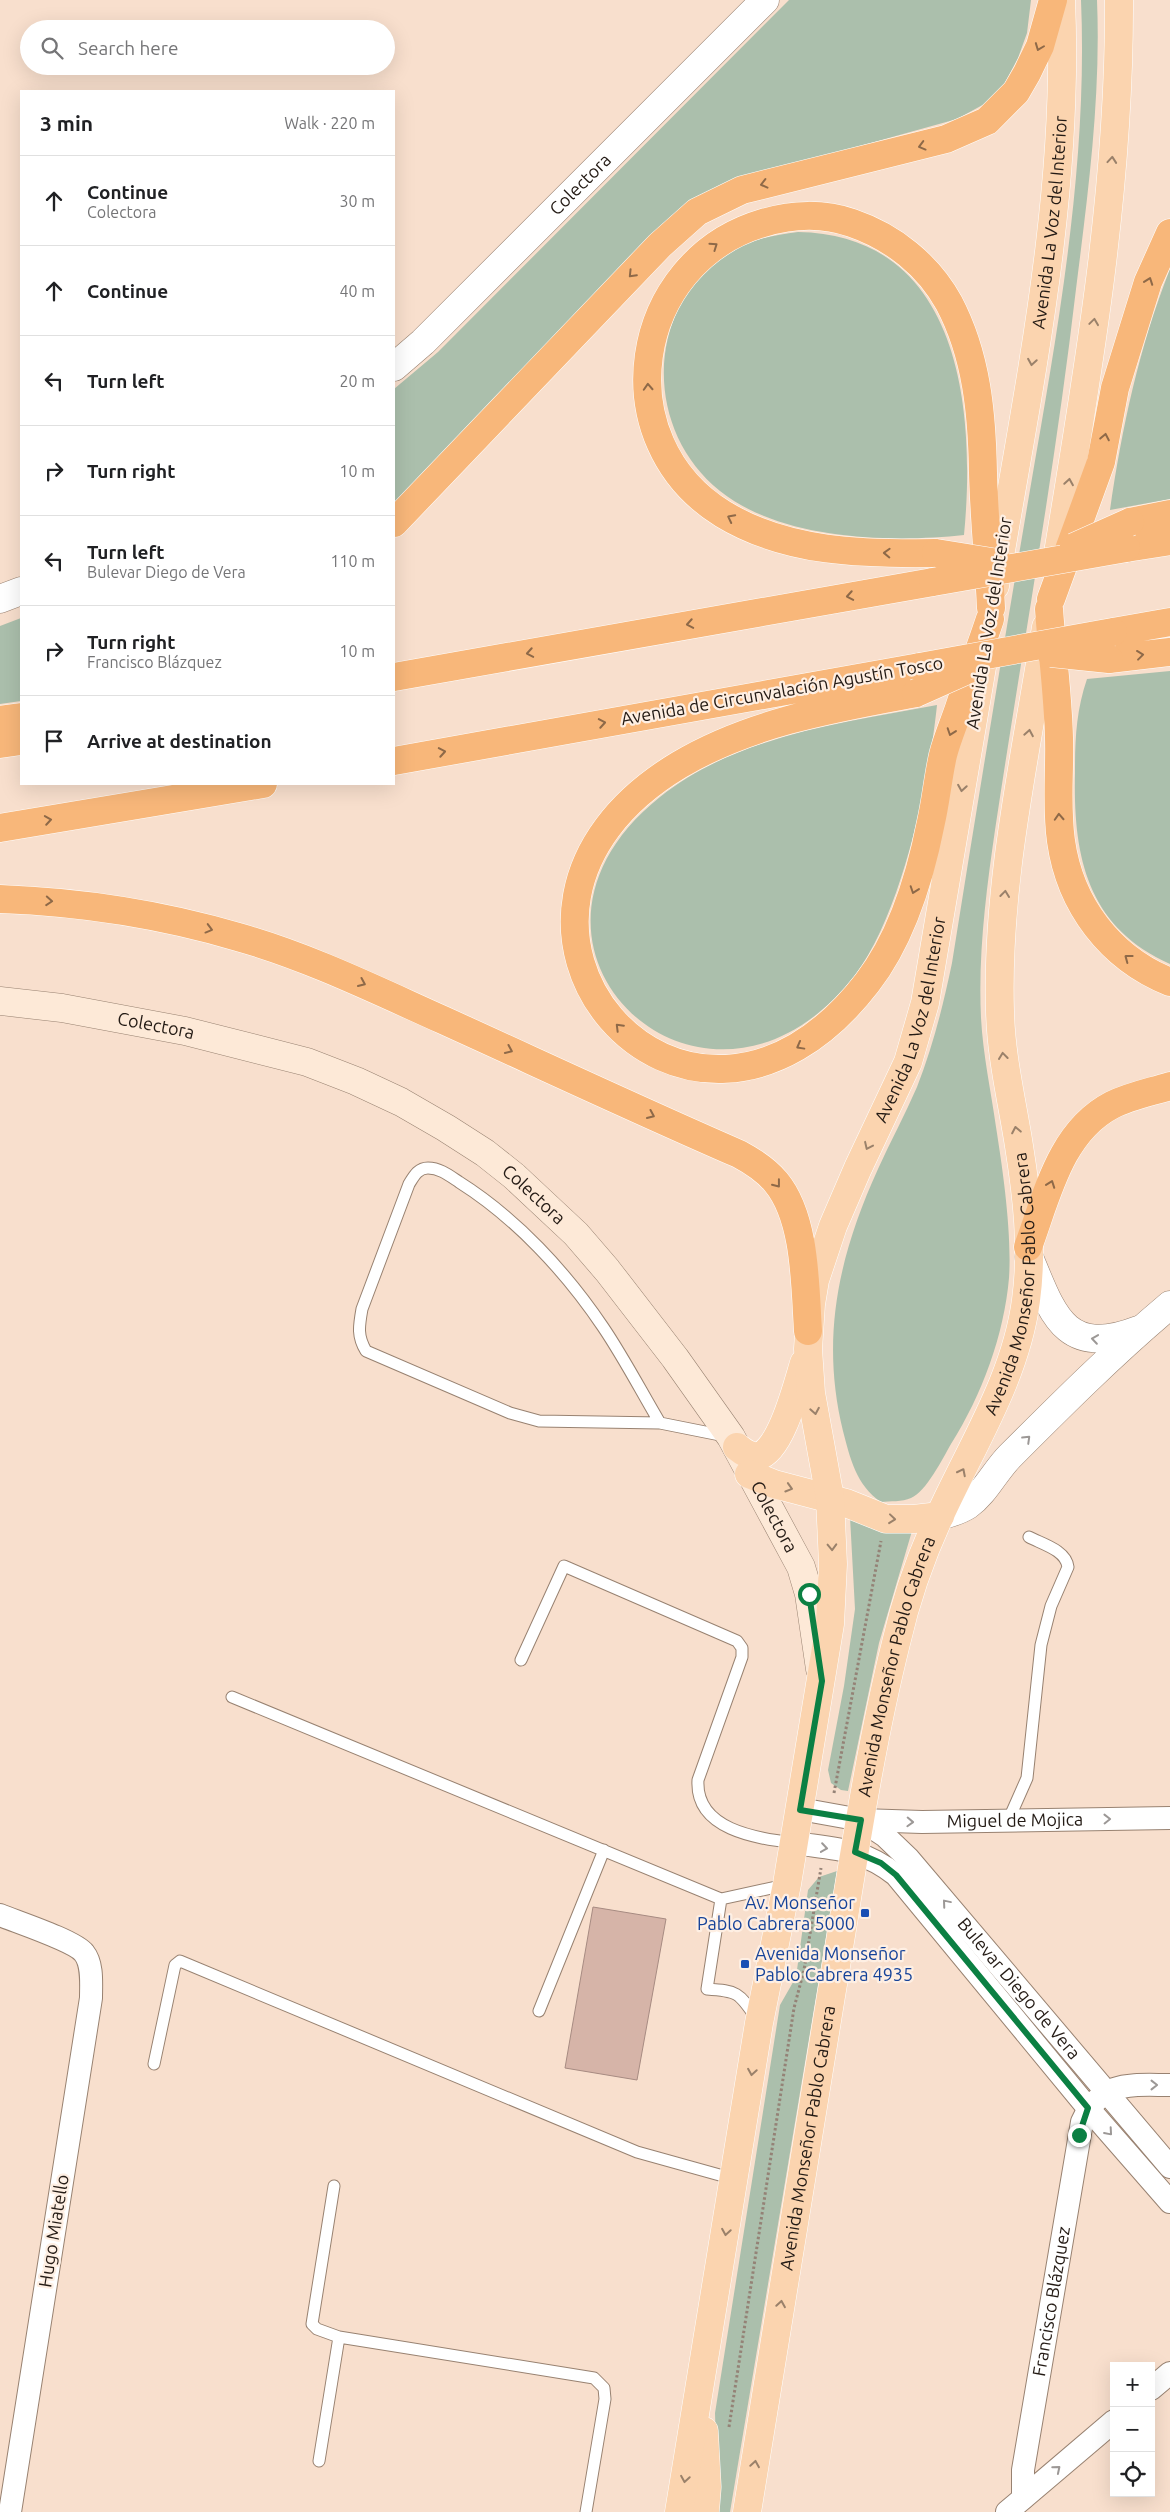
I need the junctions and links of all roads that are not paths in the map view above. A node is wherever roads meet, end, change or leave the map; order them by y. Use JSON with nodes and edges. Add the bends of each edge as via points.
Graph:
{"nodes":[{"id":1,"x":765,"y":0,"type":"edge"},
{"id":2,"x":1054,"y":0,"type":"edge"},
{"id":3,"x":1061,"y":0,"type":"edge"},
{"id":4,"x":1119,"y":0,"type":"edge"},
{"id":5,"x":1170,"y":233,"type":"edge"},
{"id":6,"x":395,"y":366,"type":"edge"},
{"id":7,"x":1170,"y":514,"type":"edge"},
{"id":8,"x":395,"y":522,"type":"edge"},
{"id":9,"x":1128,"y":535,"type":"junction"},
{"id":10,"x":1170,"y":541,"type":"edge"},
{"id":11,"x":1029,"y":566,"type":"junction"},
{"id":12,"x":20,"y":591,"type":"edge"},
{"id":13,"x":0,"y":599,"type":"edge"},
{"id":14,"x":1050,"y":604,"type":"junction"},
{"id":15,"x":991,"y":614,"type":"junction"},
{"id":16,"x":1170,"y":622,"type":"edge"},
{"id":17,"x":1016,"y":650,"type":"junction"},
{"id":18,"x":1170,"y":652,"type":"edge"},
{"id":19,"x":395,"y":677,"type":"edge"},
{"id":20,"x":918,"y":680,"type":"junction"},
{"id":21,"x":20,"y":717,"type":"edge"},
{"id":22,"x":0,"y":720,"type":"edge"},
{"id":23,"x":20,"y":741,"type":"edge"},
{"id":24,"x":0,"y":744,"type":"edge"},
{"id":25,"x":395,"y":761,"type":"edge"},
{"id":26,"x":257,"y":785,"type":"edge"},
{"id":27,"x":0,"y":828,"type":"edge"},
{"id":28,"x":0,"y":899,"type":"edge"},
{"id":29,"x":1170,"y":982,"type":"edge"},
{"id":30,"x":0,"y":1000,"type":"edge"},
{"id":31,"x":1170,"y":1086,"type":"edge"},
{"id":32,"x":1029,"y":1252,"type":"junction"},
{"id":33,"x":1170,"y":1305,"type":"edge"},
{"id":34,"x":1142,"y":1328,"type":"junction"},
{"id":35,"x":808,"y":1340,"type":"junction"},
{"id":36,"x":660,"y":1422,"type":"junction"},
{"id":37,"x":734,"y":1442,"type":"junction"},
{"id":38,"x":749,"y":1474,"type":"junction"},
{"id":39,"x":830,"y":1498,"type":"junction"},
{"id":40,"x":940,"y":1516,"type":"junction"},
{"id":41,"x":1029,"y":1537,"type":"dead end"},
{"id":42,"x":521,"y":1660,"type":"dead end"},
{"id":43,"x":822,"y":1681,"type":"junction"},
{"id":44,"x":232,"y":1697,"type":"dead end"},
{"id":45,"x":800,"y":1810,"type":"junction"},
{"id":46,"x":1170,"y":1818,"type":"edge"},
{"id":47,"x":861,"y":1820,"type":"junction"},
{"id":48,"x":1008,"y":1821,"type":"junction"},
{"id":49,"x":794,"y":1843,"type":"junction"},
{"id":50,"x":604,"y":1850,"type":"junction"},
{"id":51,"x":855,"y":1852,"type":"junction"},
{"id":52,"x":787,"y":1884,"type":"junction"},
{"id":53,"x":721,"y":1899,"type":"junction"},
{"id":54,"x":0,"y":1916,"type":"edge"},
{"id":55,"x":538,"y":2011,"type":"dead end"},
{"id":56,"x":760,"y":2023,"type":"junction"},
{"id":57,"x":154,"y":2064,"type":"dead end"},
{"id":58,"x":1170,"y":2085,"type":"edge"},
{"id":59,"x":1105,"y":2092,"type":"junction"},
{"id":60,"x":1088,"y":2108,"type":"junction"},
{"id":61,"x":1170,"y":2166,"type":"edge"},
{"id":62,"x":734,"y":2179,"type":"junction"},
{"id":63,"x":334,"y":2186,"type":"dead end"},
{"id":64,"x":1170,"y":2202,"type":"edge"},
{"id":65,"x":339,"y":2336,"type":"junction"},
{"id":66,"x":1170,"y":2374,"type":"edge"},
{"id":67,"x":700,"y":2385,"type":"junction"},
{"id":68,"x":1155,"y":2386,"type":"edge"},
{"id":69,"x":1110,"y":2424,"type":"edge"},
{"id":70,"x":319,"y":2461,"type":"dead end"},
{"id":71,"x":1015,"y":2505,"type":"edge"},
{"id":72,"x":10,"y":2512,"type":"edge"},
{"id":73,"x":586,"y":2512,"type":"edge"},
{"id":74,"x":679,"y":2512,"type":"edge"},
{"id":75,"x":704,"y":2512,"type":"edge"},
{"id":76,"x":747,"y":2512,"type":"edge"}],
"edges":[{"from":1,"to":6,"type":"street","name":"Colectora"},
{"from":2,"to":8,"type":"highway","one_way":true,"via":[[1040,46],[1027,73],[1006,104],[987,121],[946,139],[742,190],[697,212],[653,252]]},
{"from":3,"to":15,"type":"main road","name":"Avenida La Voz del Interior","one_way":true,"via":[[1062,96],[1052,220],[1039,323]]},
{"from":14,"to":4,"type":"main road","one_way":true,"via":[[1085,382],[1106,221],[1117,100]]},
{"from":14,"to":5,"type":"highway","one_way":true,"via":[[1101,462],[1115,388],[1148,282]]},
{"from":7,"to":9,"type":"highway"},
{"from":9,"to":10,"type":"highway"},
{"from":9,"to":11,"type":"highway","bridge":true},
{"from":11,"to":15,"type":"highway","one_way":true,"bridge":true,"via":[[936,554],[841,551],[773,536],[724,514],[700,498],[683,480],[663,447],[652,416],[647,371],[659,315],[677,282],[692,264],[727,237],[750,227],[774,220],[820,216],[845,220],[890,239],[908,253],[938,286],[958,324],[980,404]]},
{"from":11,"to":19,"type":"highway","one_way":true,"bridge":true},
{"from":12,"to":13,"type":"street"},
{"from":29,"to":14,"type":"highway","one_way":true,"via":[[1130,960],[1110,944],[1090,920],[1066,869],[1061,840],[1059,738]]},
{"from":32,"to":14,"type":"main road","name":"Avenida Monseñor Pablo Cabrera","one_way":true,"via":[[1023,1178],[1000,1026],[1000,946],[1011,844]]},
{"from":15,"to":20,"type":"highway","one_way":true,"via":[[944,753],[926,849],[905,914],[894,940],[869,981],[838,1017],[820,1034],[778,1057],[730,1070],[704,1069],[679,1063],[650,1050],[620,1029],[595,997],[576,941],[576,898],[581,875],[589,855],[610,823],[661,777],[680,764],[731,740]]},
{"from":15,"to":35,"type":"main road","name":"Avenida La Voz del Interior","one_way":true,"via":[[925,1003],[908,1062],[833,1226],[816,1280]]},
{"from":16,"to":17,"type":"highway","name":"Avenida de Circunvalación Agustín Tosco","bridge":true},
{"from":17,"to":18,"type":"highway","one_way":true,"bridge":true,"via":[[1109,659]]},
{"from":17,"to":20,"type":"highway","name":"Avenida de Circunvalación Agustín Tosco","bridge":true},
{"from":25,"to":20,"type":"highway","name":"Avenida de Circunvalación Agustín Tosco","one_way":true},
{"from":21,"to":22,"type":"highway"},
{"from":23,"to":24,"type":"highway"},
{"from":27,"to":26,"type":"highway","one_way":true},
{"from":28,"to":35,"type":"highway","one_way":true,"via":[[49,901],[143,914],[239,937],[289,954],[384,993],[750,1160],[776,1182],[790,1207],[801,1254]]},
{"from":30,"to":37,"type":"main road","name":"Colectora","via":[[185,1031],[289,1057],[356,1080],[446,1128],[514,1176],[576,1234],[639,1310]]},
{"from":32,"to":31,"type":"highway","one_way":true,"via":[[1059,1163],[1080,1129],[1112,1105]]},
{"from":34,"to":32,"type":"street","one_way":true,"via":[[1102,1340],[1070,1332],[1053,1313]]},
{"from":40,"to":32,"type":"main road","name":"Avenida Monseñor Pablo Cabrera","one_way":true,"via":[[986,1422],[1011,1360],[1026,1304]]},
{"from":33,"to":34,"type":"street"},
{"from":40,"to":34,"type":"street","one_way":true,"via":[[957,1511],[977,1497],[1005,1461]]},
{"from":35,"to":37,"type":"main road","via":[[787,1416],[774,1443],[758,1456],[748,1454]]},
{"from":35,"to":39,"type":"main road","one_way":true,"via":[[811,1393]]},
{"from":36,"to":36,"type":"lane","via":[[538,1422],[366,1351],[358,1330],[362,1309],[409,1184],[418,1171],[427,1168],[440,1170],[483,1198],[530,1240],[577,1292],[603,1328]]},
{"from":36,"to":37,"type":"lane"},
{"from":37,"to":38,"type":"main road","name":"Colectora"},
{"from":38,"to":39,"type":"main road","one_way":true},
{"from":38,"to":43,"type":"main road","name":"Colectora","via":[[801,1567],[809,1594]]},
{"from":39,"to":40,"type":"main road","one_way":true,"via":[[886,1519]]},
{"from":39,"to":43,"type":"main road","one_way":true,"via":[[832,1594]]},
{"from":40,"to":47,"type":"main road","name":"Avenida Monseñor Pablo Cabrera","via":[[914,1579],[897,1638]]},
{"from":41,"to":48,"type":"lane","via":[[1062,1554],[1068,1567],[1045,1625],[1027,1778]]},
{"from":42,"to":49,"type":"lane","via":[[564,1566],[738,1641],[742,1657],[698,1780],[697,1794],[704,1810],[724,1825],[752,1838]]},
{"from":43,"to":45,"type":"main road"},
{"from":44,"to":50,"type":"lane"},
{"from":45,"to":47,"type":"street","name":"Miguel de Mojica"},
{"from":45,"to":49,"type":"main road"},
{"from":48,"to":46,"type":"street","name":"Miguel de Mojica","one_way":true},
{"from":47,"to":48,"type":"street","name":"Miguel de Mojica","one_way":true},
{"from":47,"to":51,"type":"main road","name":"Avenida Monseñor Pablo Cabrera"},
{"from":59,"to":47,"type":"street","name":"Bulevar Diego de Vera","one_way":true,"via":[[908,1859],[885,1836]]},
{"from":49,"to":51,"type":"street","name":"Bulevar Diego de Vera","one_way":true},
{"from":49,"to":52,"type":"main road"},
{"from":50,"to":53,"type":"lane"},
{"from":50,"to":55,"type":"lane"},
{"from":51,"to":60,"type":"street","name":"Bulevar Diego de Vera","via":[[881,1863],[896,1875]]},
{"from":76,"to":51,"type":"main road","name":"Avenida Monseñor Pablo Cabrera","one_way":true},
{"from":52,"to":53,"type":"lane"},
{"from":52,"to":56,"type":"main road"},
{"from":53,"to":56,"type":"lane","via":[[707,1989],[733,1991],[745,2000]]},
{"from":54,"to":72,"type":"street","name":"Hugo Miatello","via":[[84,1951],[91,1979],[91,1998]]},
{"from":56,"to":62,"type":"main road","one_way":true},
{"from":57,"to":62,"type":"lane","via":[[175,1965],[180,1961],[637,2152]]},
{"from":59,"to":58,"type":"street","one_way":true,"via":[[1115,2087]]},
{"from":59,"to":60,"type":"street"},
{"from":59,"to":61,"type":"street","name":"Bulevar Diego de Vera"},
{"from":60,"to":64,"type":"street","name":"Bulevar Diego de Vera","one_way":true},
{"from":60,"to":71,"type":"street","name":"Francisco Blázquez","via":[[1079,2135]]},
{"from":62,"to":67,"type":"main road","one_way":true},
{"from":63,"to":65,"type":"lane","via":[[312,2324],[317,2329]]},
{"from":65,"to":70,"type":"lane"},
{"from":65,"to":73,"type":"lane","via":[[594,2378],[604,2388],[605,2399]]},
{"from":66,"to":68,"type":"street"},
{"from":67,"to":74,"type":"main road","one_way":true},
{"from":67,"to":75,"type":"main road","via":[[706,2470]]},
{"from":71,"to":69,"type":"street","one_way":true}]}
